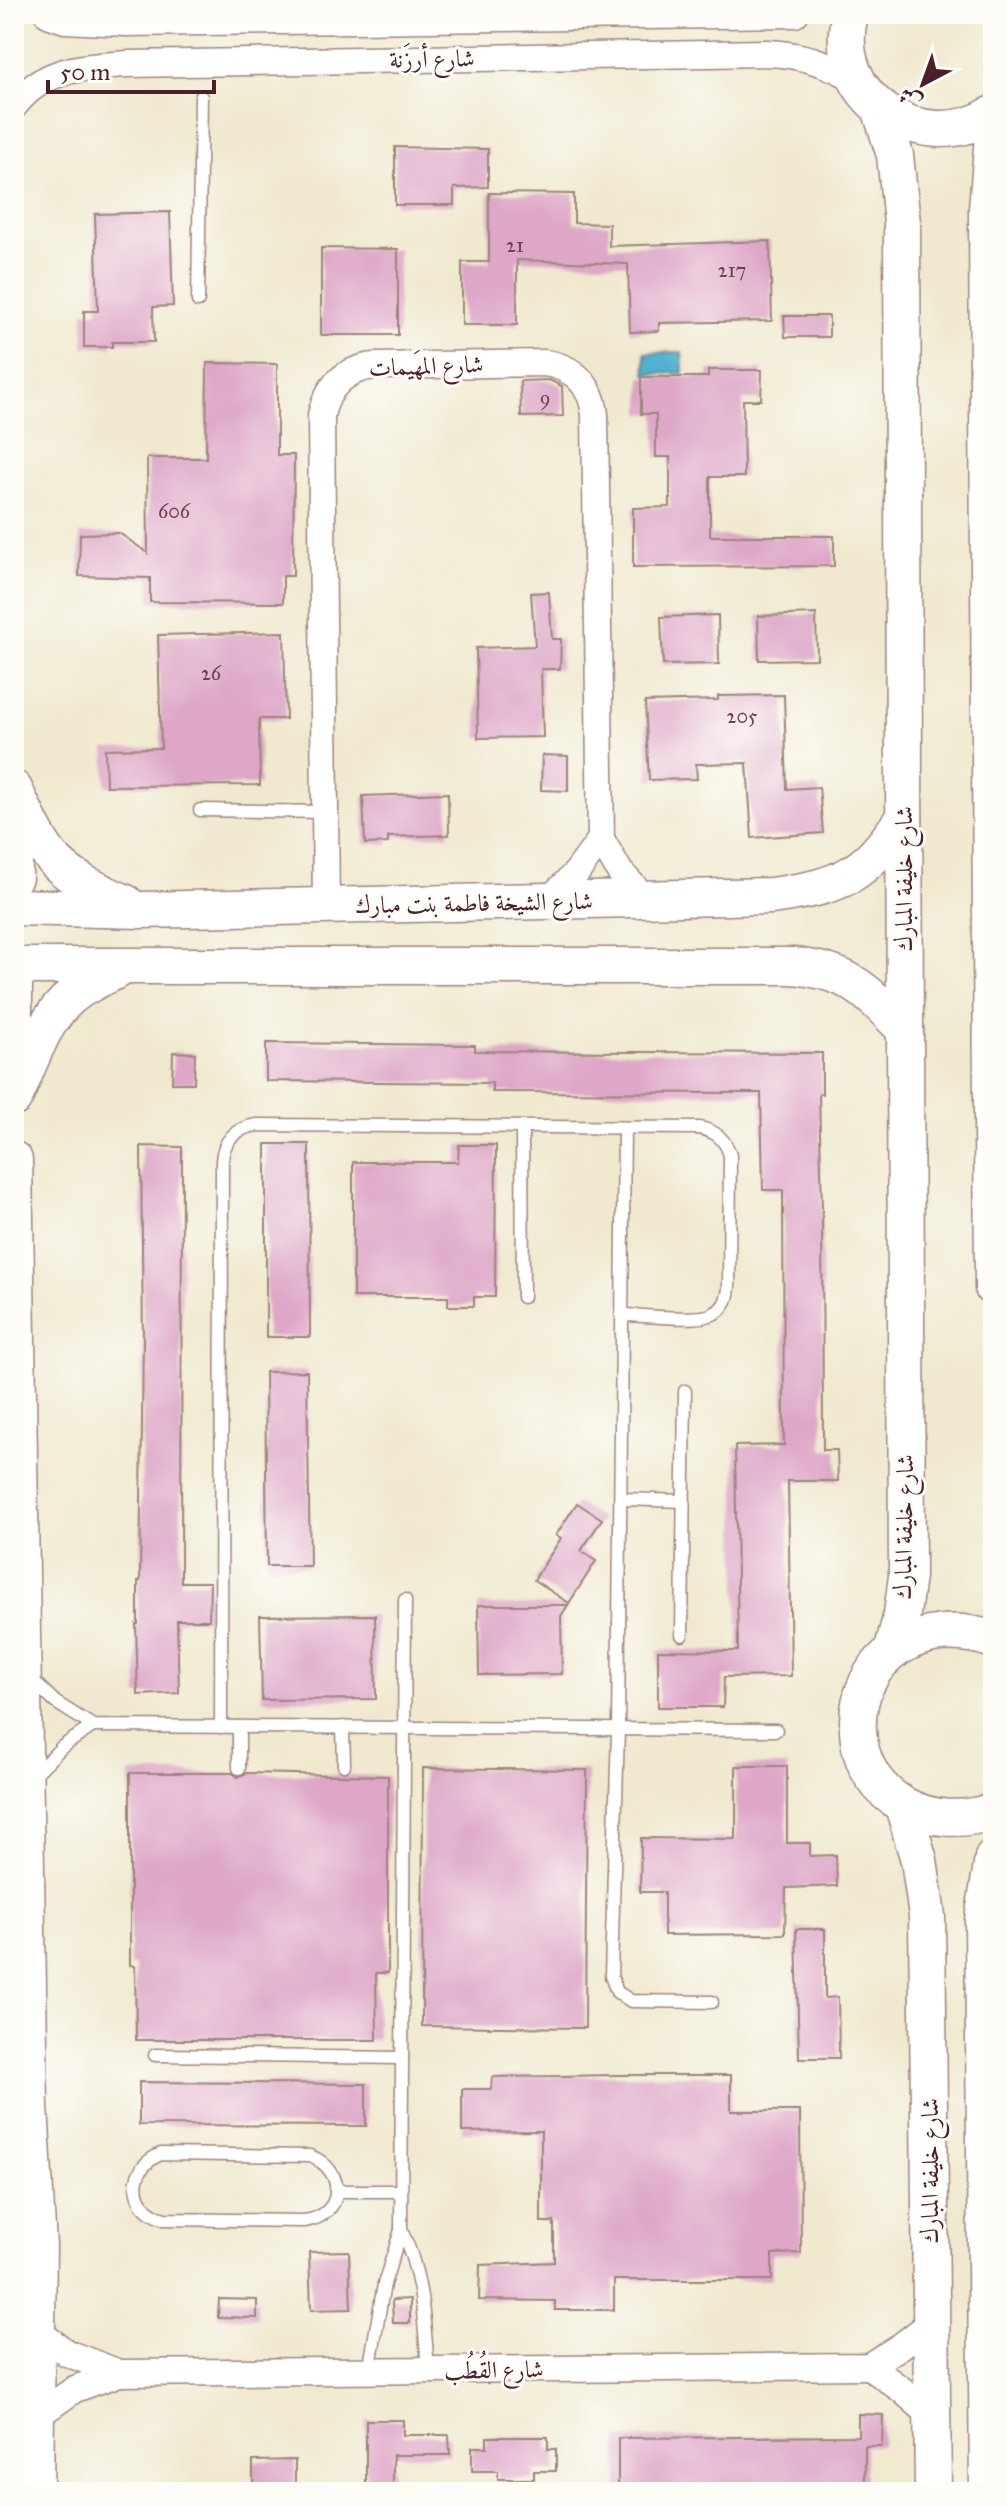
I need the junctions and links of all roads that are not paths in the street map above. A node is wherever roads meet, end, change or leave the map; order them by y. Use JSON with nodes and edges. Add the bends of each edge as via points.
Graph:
{"nodes":[{"id":1,"x":48,"y":14,"type":"edge"},
{"id":2,"x":795,"y":14,"type":"edge"},
{"id":3,"x":850,"y":14,"type":"edge"},
{"id":4,"x":572,"y":15,"type":"edge"},
{"id":5,"x":400,"y":16,"type":"edge"},
{"id":6,"x":307,"y":17,"type":"edge"},
{"id":7,"x":135,"y":20,"type":"edge"},
{"id":8,"x":127,"y":64,"type":"junction"},
{"id":9,"x":857,"y":80,"type":"junction"},
{"id":10,"x":201,"y":97,"type":"dead end"},
{"id":11,"x":14,"y":106,"type":"edge"},
{"id":12,"x":880,"y":108,"type":"junction"},
{"id":13,"x":993,"y":114,"type":"edge"},
{"id":14,"x":993,"y":135,"type":"edge"},
{"id":15,"x":198,"y":301,"type":"dead end"},
{"id":16,"x":14,"y":789,"type":"edge"},
{"id":17,"x":200,"y":810,"type":"dead end"},
{"id":18,"x":325,"y":812,"type":"junction"},
{"id":19,"x":904,"y":817,"type":"junction"},
{"id":20,"x":601,"y":839,"type":"junction"},
{"id":21,"x":14,"y":859,"type":"edge"},
{"id":22,"x":14,"y":877,"type":"edge"},
{"id":23,"x":646,"y":899,"type":"junction"},
{"id":24,"x":547,"y":902,"type":"junction"},
{"id":25,"x":326,"y":906,"type":"junction"},
{"id":26,"x":14,"y":907,"type":"edge"},
{"id":27,"x":142,"y":910,"type":"junction"},
{"id":28,"x":14,"y":966,"type":"edge"},
{"id":29,"x":126,"y":966,"type":"junction"},
{"id":30,"x":14,"y":979,"type":"edge"},
{"id":31,"x":905,"y":1030,"type":"junction"},
{"id":32,"x":14,"y":1031,"type":"edge"},
{"id":33,"x":14,"y":1098,"type":"edge"},
{"id":34,"x":522,"y":1127,"type":"junction"},
{"id":35,"x":624,"y":1128,"type":"junction"},
{"id":36,"x":14,"y":1160,"type":"edge"},
{"id":37,"x":993,"y":1288,"type":"edge"},
{"id":38,"x":523,"y":1297,"type":"dead end"},
{"id":39,"x":622,"y":1315,"type":"junction"},
{"id":40,"x":685,"y":1391,"type":"dead end"},
{"id":41,"x":621,"y":1499,"type":"junction"},
{"id":42,"x":684,"y":1501,"type":"junction"},
{"id":43,"x":405,"y":1600,"type":"dead end"},
{"id":44,"x":682,"y":1635,"type":"dead end"},
{"id":45,"x":993,"y":1640,"type":"edge"},
{"id":46,"x":892,"y":1652,"type":"junction"},
{"id":47,"x":22,"y":1670,"type":"junction"},
{"id":48,"x":93,"y":1726,"type":"junction"},
{"id":49,"x":221,"y":1727,"type":"junction"},
{"id":50,"x":239,"y":1727,"type":"junction"},
{"id":51,"x":343,"y":1727,"type":"junction"},
{"id":52,"x":403,"y":1728,"type":"junction"},
{"id":53,"x":618,"y":1729,"type":"junction"},
{"id":54,"x":776,"y":1730,"type":"dead end"},
{"id":55,"x":344,"y":1765,"type":"dead end"},
{"id":56,"x":239,"y":1768,"type":"dead end"},
{"id":57,"x":24,"y":1789,"type":"junction"},
{"id":58,"x":903,"y":1806,"type":"junction"},
{"id":59,"x":993,"y":1811,"type":"edge"},
{"id":60,"x":993,"y":1858,"type":"edge"},
{"id":61,"x":712,"y":2002,"type":"dead end"},
{"id":62,"x":155,"y":2055,"type":"dead end"},
{"id":63,"x":402,"y":2058,"type":"junction"},
{"id":64,"x":30,"y":2106,"type":"junction"},
{"id":65,"x":336,"y":2191,"type":"junction"},
{"id":66,"x":401,"y":2191,"type":"junction"},
{"id":67,"x":14,"y":2215,"type":"edge"},
{"id":68,"x":401,"y":2230,"type":"junction"},
{"id":69,"x":931,"y":2323,"type":"junction"},
{"id":70,"x":37,"y":2331,"type":"junction"},
{"id":71,"x":869,"y":2366,"type":"junction"},
{"id":72,"x":428,"y":2370,"type":"junction"},
{"id":73,"x":369,"y":2371,"type":"junction"},
{"id":74,"x":119,"y":2373,"type":"junction"},
{"id":75,"x":37,"y":2416,"type":"junction"},
{"id":76,"x":933,"y":2417,"type":"junction"},
{"id":77,"x":990,"y":2490,"type":"edge"},
{"id":78,"x":35,"y":2492,"type":"edge"},
{"id":79,"x":933,"y":2492,"type":"edge"}],
"edges":[{"from":1,"to":7,"type":"street","name":"شارع أرزَنة","via":[[65,20]]},
{"from":2,"to":4,"type":"street","name":"شارع أرزَنة"},
{"from":3,"to":9,"type":"main road","via":[[847,42]]},
{"from":4,"to":5,"type":"street","name":"شارع أرزَنة"},
{"from":5,"to":6,"type":"street","name":"شارع أرزَنة"},
{"from":6,"to":7,"type":"street","name":"شارع أرزَنة"},
{"from":7,"to":8,"type":"street"},
{"from":8,"to":9,"type":"street","name":"شارع أرزَنة","via":[[767,53],[805,57]]},
{"from":8,"to":11,"type":"street","name":"شارع أرزَنة","via":[[67,69],[33,86]]},
{"from":9,"to":12,"type":"main road"},
{"from":10,"to":15,"type":"lane"},
{"from":12,"to":13,"type":"main road","via":[[898,120],[938,131],[969,126]]},
{"from":12,"to":19,"type":"main road","name":"شارع خليفة المبارك","via":[[895,155],[902,204]]},
{"from":14,"to":37,"type":"main road","via":[[987,209]]},
{"from":16,"to":27,"type":"main road","via":[[56,864],[88,887]]},
{"from":17,"to":18,"type":"lane"},
{"from":18,"to":20,"type":"street","name":"شارع المهَيمات","via":[[321,415],[328,393],[343,376],[364,367],[545,363],[573,372],[587,387],[594,406]]},
{"from":18,"to":25,"type":"street","name":"شارع المهَيمات"},
{"from":19,"to":23,"type":"main road","name":"شارع الشيخة فاطمة بنت مبارك","via":[[870,862],[821,888],[771,896]]},
{"from":19,"to":31,"type":"main road","name":"شارع خليفة المبارك"},
{"from":20,"to":23,"type":"street","name":"شارع المهَيمات","via":[[620,872]]},
{"from":20,"to":24,"type":"street"},
{"from":21,"to":22,"type":"main road"},
{"from":23,"to":24,"type":"main road","name":"شارع الشيخة فاطمة بنت مبارك"},
{"from":24,"to":25,"type":"main road","name":"شارع الشيخة فاطمة بنت مبارك"},
{"from":25,"to":27,"type":"main road","name":"شارع الشيخة فاطمة بنت مبارك"},
{"from":26,"to":27,"type":"main road","name":"شارع الشيخة فاطمة بنت مبارك"},
{"from":28,"to":29,"type":"main road"},
{"from":29,"to":31,"type":"main road","via":[[802,967],[848,979]]},
{"from":29,"to":33,"type":"main road","via":[[85,986],[50,1019]]},
{"from":30,"to":32,"type":"main road"},
{"from":31,"to":46,"type":"main road","name":"شارع خليفة المبارك","via":[[907,1576]]},
{"from":34,"to":35,"type":"lane"},
{"from":34,"to":38,"type":"lane"},
{"from":34,"to":49,"type":"lane","via":[[257,1125],[239,1130],[226,1143]]},
{"from":35,"to":39,"type":"lane"},
{"from":35,"to":39,"type":"lane","via":[[699,1128],[716,1133],[730,1155],[730,1195],[728,1295],[722,1308],[703,1317]]},
{"from":36,"to":47,"type":"main road"},
{"from":39,"to":41,"type":"lane"},
{"from":40,"to":42,"type":"lane"},
{"from":41,"to":42,"type":"lane"},
{"from":41,"to":53,"type":"lane"},
{"from":42,"to":44,"type":"lane"},
{"from":43,"to":52,"type":"lane"},
{"from":45,"to":46,"type":"main road","via":[[951,1630],[909,1640]]},
{"from":46,"to":58,"type":"main road","via":[[865,1688],[858,1732],[872,1774]]},
{"from":47,"to":48,"type":"lane","via":[[55,1702]]},
{"from":47,"to":57,"type":"main road"},
{"from":48,"to":49,"type":"lane"},
{"from":48,"to":57,"type":"lane","via":[[62,1747]]},
{"from":49,"to":50,"type":"lane"},
{"from":50,"to":51,"type":"lane"},
{"from":50,"to":56,"type":"lane"},
{"from":51,"to":52,"type":"lane"},
{"from":51,"to":55,"type":"lane"},
{"from":52,"to":53,"type":"lane"},
{"from":52,"to":63,"type":"lane"},
{"from":53,"to":54,"type":"lane"},
{"from":53,"to":61,"type":"lane","via":[[613,1985],[631,2001]]},
{"from":57,"to":64,"type":"main road"},
{"from":58,"to":59,"type":"main road","via":[[947,1819]]},
{"from":58,"to":69,"type":"main road","name":"شارع خليفة المبارك","via":[[919,1860],[927,1916]]},
{"from":60,"to":77,"type":"main road","via":[[983,1920]]},
{"from":62,"to":63,"type":"lane"},
{"from":63,"to":66,"type":"lane"},
{"from":64,"to":67,"type":"main road"},
{"from":64,"to":70,"type":"main road"},
{"from":65,"to":65,"type":"lane","via":[[327,2164],[310,2156],[161,2154],[144,2164],[136,2182],[146,2210],[164,2219],[314,2220],[329,2209]]},
{"from":65,"to":66,"type":"lane"},
{"from":66,"to":68,"type":"lane"},
{"from":68,"to":72,"type":"lane","via":[[421,2286]]},
{"from":68,"to":73,"type":"lane","via":[[384,2284]]},
{"from":69,"to":71,"type":"street"},
{"from":69,"to":76,"type":"main road","name":"شارع خليفة المبارك"},
{"from":70,"to":74,"type":"street","name":"شارع القُطُب","via":[[67,2353]]},
{"from":70,"to":75,"type":"main road"},
{"from":71,"to":72,"type":"street","name":"شارع القُطُب"},
{"from":71,"to":76,"type":"street"},
{"from":72,"to":73,"type":"street","name":"شارع القُطُب"},
{"from":73,"to":74,"type":"street","name":"شارع القُطُب"},
{"from":74,"to":75,"type":"street","name":"شارع القُطُب","via":[[75,2389]]},
{"from":75,"to":78,"type":"main road"},
{"from":76,"to":79,"type":"main road","name":"شارع خليفة المبارك"}]}
